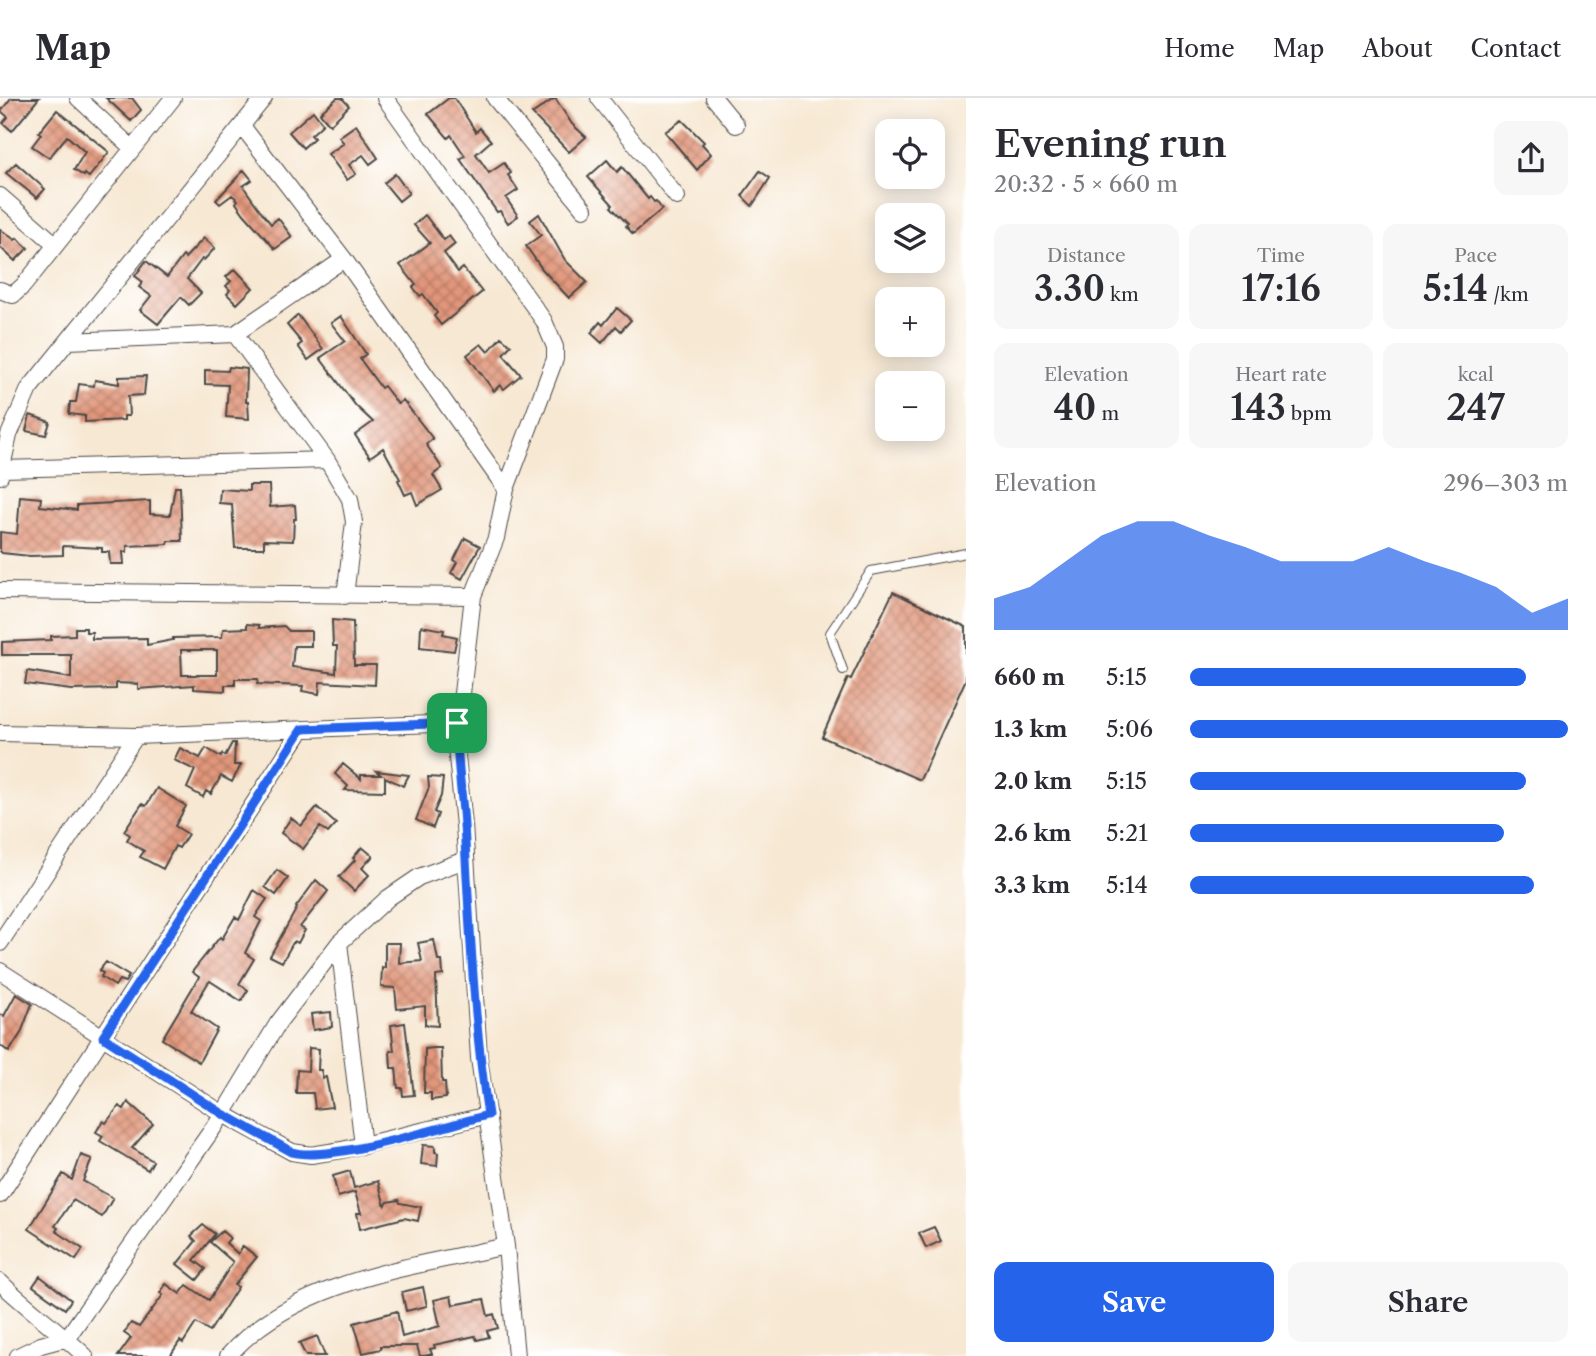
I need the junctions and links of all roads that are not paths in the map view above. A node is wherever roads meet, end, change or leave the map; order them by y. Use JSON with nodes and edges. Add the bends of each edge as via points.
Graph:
{"nodes":[{"id":1,"x":78,"y":98,"type":"edge"},
{"id":2,"x":173,"y":98,"type":"edge"},
{"id":3,"x":386,"y":98,"type":"edge"},
{"id":4,"x":495,"y":98,"type":"edge"},
{"id":5,"x":599,"y":98,"type":"edge"},
{"id":6,"x":714,"y":98,"type":"edge"},
{"id":7,"x":262,"y":100,"type":"edge"},
{"id":8,"x":736,"y":125,"type":"dead end"},
{"id":9,"x":243,"y":126,"type":"junction"},
{"id":10,"x":132,"y":148,"type":"junction"},
{"id":11,"x":0,"y":196,"type":"edge"},
{"id":12,"x":677,"y":197,"type":"dead end"},
{"id":13,"x":584,"y":209,"type":"dead end"},
{"id":14,"x":55,"y":244,"type":"junction"},
{"id":15,"x":344,"y":259,"type":"junction"},
{"id":16,"x":0,"y":290,"type":"edge"},
{"id":17,"x":235,"y":334,"type":"junction"},
{"id":18,"x":68,"y":341,"type":"junction"},
{"id":19,"x":327,"y":460,"type":"junction"},
{"id":20,"x":1,"y":473,"type":"edge"},
{"id":21,"x":506,"y":489,"type":"junction"},
{"id":22,"x":966,"y":553,"type":"edge"},
{"id":23,"x":0,"y":591,"type":"edge"},
{"id":24,"x":345,"y":596,"type":"junction"},
{"id":25,"x":473,"y":596,"type":"junction"},
{"id":26,"x":844,"y":670,"type":"dead end"},
{"id":27,"x":457,"y":723,"type":"junction"},
{"id":28,"x":302,"y":729,"type":"junction"},
{"id":29,"x":0,"y":733,"type":"edge"},
{"id":30,"x":136,"y":736,"type":"junction"},
{"id":31,"x":465,"y":860,"type":"junction"},
{"id":32,"x":0,"y":943,"type":"edge"},
{"id":33,"x":339,"y":943,"type":"junction"},
{"id":34,"x":0,"y":971,"type":"edge"},
{"id":35,"x":103,"y":1037,"type":"junction"},
{"id":36,"x":223,"y":1114,"type":"junction"},
{"id":37,"x":488,"y":1115,"type":"junction"},
{"id":38,"x":363,"y":1146,"type":"junction"},
{"id":39,"x":0,"y":1195,"type":"edge"},
{"id":40,"x":506,"y":1246,"type":"junction"},
{"id":41,"x":0,"y":1282,"type":"edge"},
{"id":42,"x":66,"y":1338,"type":"junction"},
{"id":43,"x":19,"y":1356,"type":"edge"},
{"id":44,"x":85,"y":1356,"type":"edge"},
{"id":45,"x":228,"y":1356,"type":"edge"},
{"id":46,"x":516,"y":1356,"type":"edge"}],
"edges":[{"from":1,"to":10,"type":"street"},
{"from":2,"to":10,"type":"street"},
{"from":3,"to":21,"type":"street","via":[[544,321],[555,347],[553,370]]},
{"from":4,"to":13,"type":"street"},
{"from":5,"to":12,"type":"street"},
{"from":6,"to":8,"type":"street"},
{"from":7,"to":9,"type":"street"},
{"from":9,"to":15,"type":"street"},
{"from":9,"to":18,"type":"street"},
{"from":10,"to":14,"type":"street"},
{"from":11,"to":14,"type":"street"},
{"from":14,"to":16,"type":"street","via":[[17,293]]},
{"from":15,"to":17,"type":"street"},
{"from":15,"to":21,"type":"street"},
{"from":17,"to":18,"type":"street"},
{"from":17,"to":19,"type":"street"},
{"from":18,"to":20,"type":"street","via":[[20,406]]},
{"from":19,"to":20,"type":"street"},
{"from":19,"to":24,"type":"street","via":[[353,509]]},
{"from":21,"to":25,"type":"street","via":[[496,538]]},
{"from":22,"to":26,"type":"lane","via":[[871,571],[830,633]]},
{"from":23,"to":24,"type":"street"},
{"from":24,"to":25,"type":"street"},
{"from":25,"to":27,"type":"street"},
{"from":27,"to":28,"type":"street"},
{"from":27,"to":31,"type":"street"},
{"from":28,"to":30,"type":"street"},
{"from":28,"to":35,"type":"street"},
{"from":29,"to":30,"type":"street"},
{"from":30,"to":32,"type":"street"},
{"from":31,"to":33,"type":"street","via":[[419,877],[388,898]]},
{"from":31,"to":37,"type":"street","via":[[479,1058]]},
{"from":33,"to":36,"type":"street","via":[[278,1024]]},
{"from":33,"to":38,"type":"street"},
{"from":34,"to":35,"type":"street"},
{"from":35,"to":36,"type":"street"},
{"from":35,"to":39,"type":"street"},
{"from":36,"to":38,"type":"street","via":[[302,1155]]},
{"from":36,"to":42,"type":"street"},
{"from":37,"to":38,"type":"street"},
{"from":37,"to":40,"type":"street"},
{"from":40,"to":45,"type":"street","via":[[333,1287],[256,1330]]},
{"from":40,"to":46,"type":"street"},
{"from":41,"to":42,"type":"street"},
{"from":42,"to":43,"type":"street"},
{"from":42,"to":44,"type":"street"}]}
